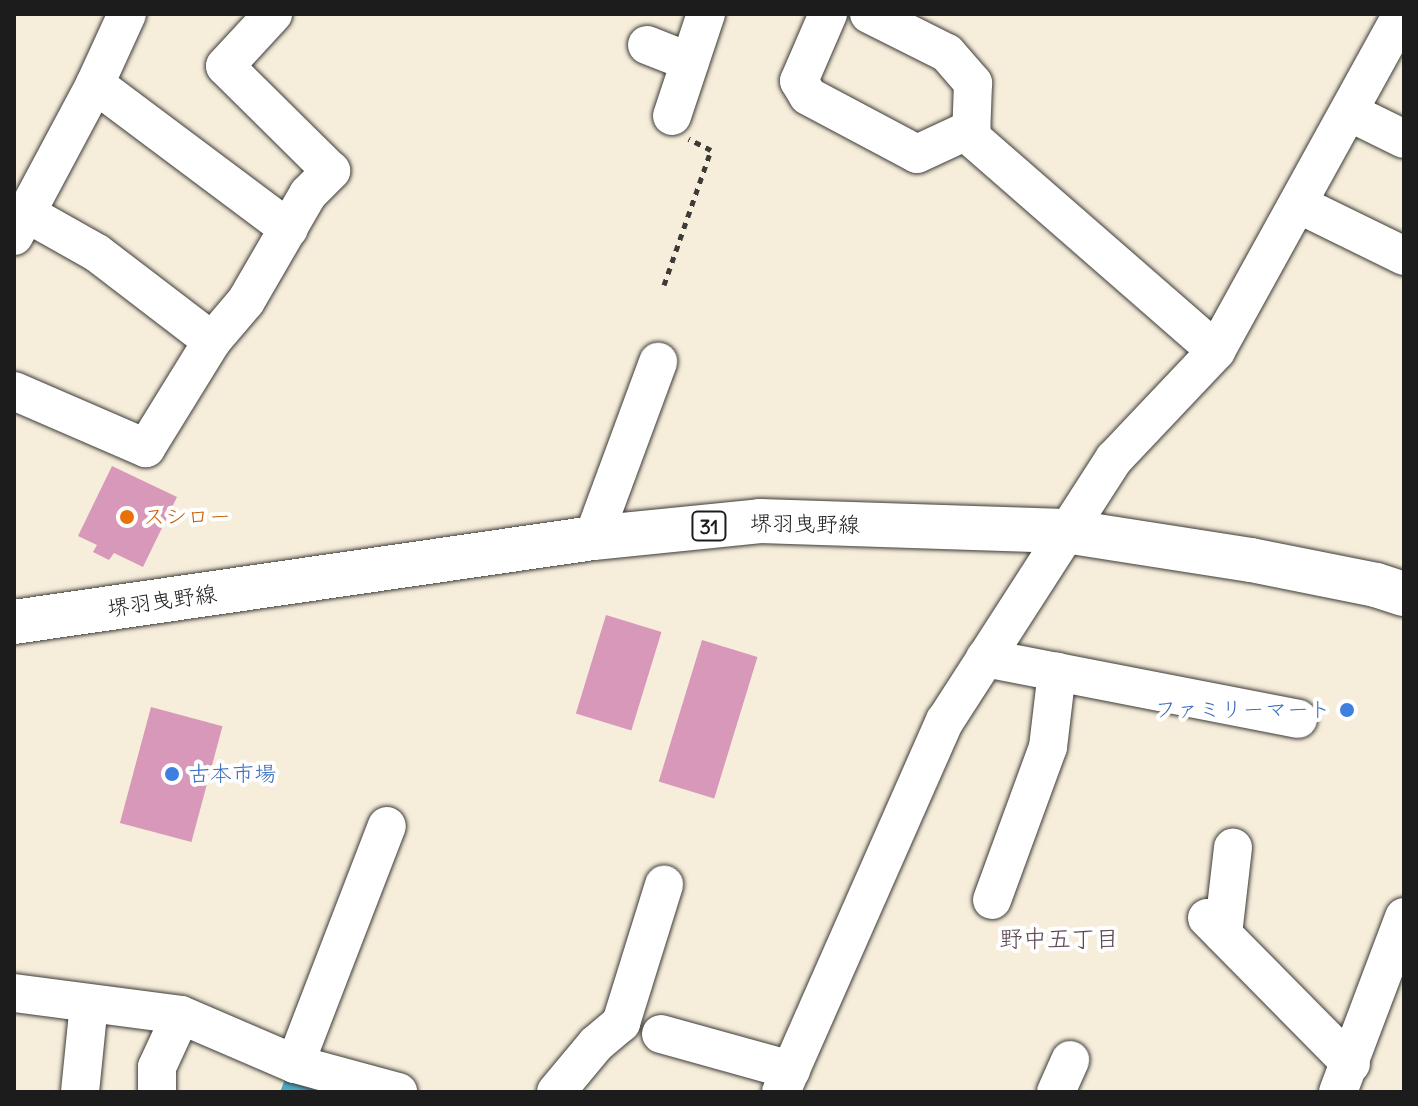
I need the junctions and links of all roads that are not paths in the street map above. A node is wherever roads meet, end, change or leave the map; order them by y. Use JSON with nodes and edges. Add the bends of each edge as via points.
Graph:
{"nodes":[{"id":1,"x":127,"y":14,"type":"edge"},
{"id":2,"x":272,"y":14,"type":"edge"},
{"id":3,"x":706,"y":14,"type":"edge"},
{"id":4,"x":828,"y":14,"type":"edge"},
{"id":5,"x":869,"y":14,"type":"edge"},
{"id":6,"x":1402,"y":14,"type":"edge"},
{"id":7,"x":647,"y":45,"type":"dead end"},
{"id":8,"x":690,"y":62,"type":"junction"},
{"id":9,"x":95,"y":84,"type":"junction"},
{"id":10,"x":1349,"y":112,"type":"junction"},
{"id":11,"x":672,"y":116,"type":"road end"},
{"id":12,"x":971,"y":129,"type":"junction"},
{"id":13,"x":1404,"y":139,"type":"edge"},
{"id":14,"x":1298,"y":204,"type":"junction"},
{"id":15,"x":20,"y":225,"type":"edge"},
{"id":16,"x":289,"y":229,"type":"junction"},
{"id":17,"x":1404,"y":256,"type":"edge"},
{"id":18,"x":212,"y":341,"type":"junction"},
{"id":19,"x":1216,"y":351,"type":"junction"},
{"id":20,"x":658,"y":362,"type":"dead end"},
{"id":21,"x":14,"y":391,"type":"edge"},
{"id":22,"x":1065,"y":531,"type":"junction"},
{"id":23,"x":593,"y":538,"type":"junction"},
{"id":24,"x":1404,"y":594,"type":"edge"},
{"id":25,"x":14,"y":622,"type":"edge"},
{"id":26,"x":985,"y":658,"type":"junction"},
{"id":27,"x":1057,"y":672,"type":"junction"},
{"id":28,"x":1298,"y":719,"type":"dead end"},
{"id":29,"x":387,"y":826,"type":"dead end"},
{"id":30,"x":1233,"y":848,"type":"dead end"},
{"id":31,"x":664,"y":885,"type":"dead end"},
{"id":32,"x":992,"y":900,"type":"dead end"},
{"id":33,"x":1404,"y":917,"type":"edge"},
{"id":34,"x":14,"y":993,"type":"edge"},
{"id":35,"x":89,"y":1003,"type":"junction"},
{"id":36,"x":181,"y":1015,"type":"junction"},
{"id":37,"x":661,"y":1034,"type":"dead end"},
{"id":38,"x":295,"y":1064,"type":"junction"},
{"id":39,"x":1344,"y":1078,"type":"edge"},
{"id":40,"x":786,"y":1081,"type":"edge"},
{"id":41,"x":80,"y":1092,"type":"edge"},
{"id":42,"x":157,"y":1092,"type":"edge"},
{"id":43,"x":398,"y":1092,"type":"edge"},
{"id":44,"x":556,"y":1092,"type":"edge"}],
"edges":[{"from":1,"to":9,"type":"street"},
{"from":2,"to":16,"type":"street","via":[[225,66],[331,171],[308,194]]},
{"from":3,"to":8,"type":"street"},
{"from":4,"to":12,"type":"street","via":[[799,81],[808,96],[917,154]]},
{"from":5,"to":12,"type":"street","via":[[947,53],[973,83]]},
{"from":6,"to":10,"type":"street"},
{"from":7,"to":8,"type":"street"},
{"from":8,"to":11,"type":"street"},
{"from":9,"to":15,"type":"street"},
{"from":9,"to":16,"type":"street"},
{"from":10,"to":13,"type":"street"},
{"from":10,"to":14,"type":"street"},
{"from":12,"to":19,"type":"street","via":[[971,137]]},
{"from":14,"to":17,"type":"street"},
{"from":14,"to":19,"type":"street"},
{"from":15,"to":18,"type":"street","via":[[97,253]]},
{"from":16,"to":18,"type":"street","via":[[246,301]]},
{"from":18,"to":21,"type":"street","via":[[146,448]]},
{"from":19,"to":22,"type":"street","via":[[1114,459]]},
{"from":20,"to":23,"type":"street"},
{"from":22,"to":23,"type":"main road","name":"堺羽曳野線","number":"31","via":[[760,521]]},
{"from":22,"to":24,"type":"main road","name":"堺羽曳野線","number":"31","via":[[1251,560]]},
{"from":22,"to":26,"type":"street"},
{"from":23,"to":25,"type":"main road","name":"堺羽曳野線","number":"31"},
{"from":26,"to":27,"type":"street"},
{"from":26,"to":40,"type":"street","via":[[945,721]]},
{"from":27,"to":28,"type":"street"},
{"from":27,"to":32,"type":"street","via":[[1048,747]]},
{"from":29,"to":38,"type":"street"},
{"from":30,"to":39,"type":"street","via":[[1215,926]]},
{"from":31,"to":44,"type":"street","via":[[621,1023]]},
{"from":33,"to":39,"type":"street"},
{"from":34,"to":35,"type":"street"},
{"from":35,"to":36,"type":"street"},
{"from":35,"to":41,"type":"street"},
{"from":36,"to":38,"type":"street"},
{"from":36,"to":42,"type":"street","via":[[157,1067]]},
{"from":37,"to":40,"type":"street"},
{"from":38,"to":43,"type":"street"}]}
